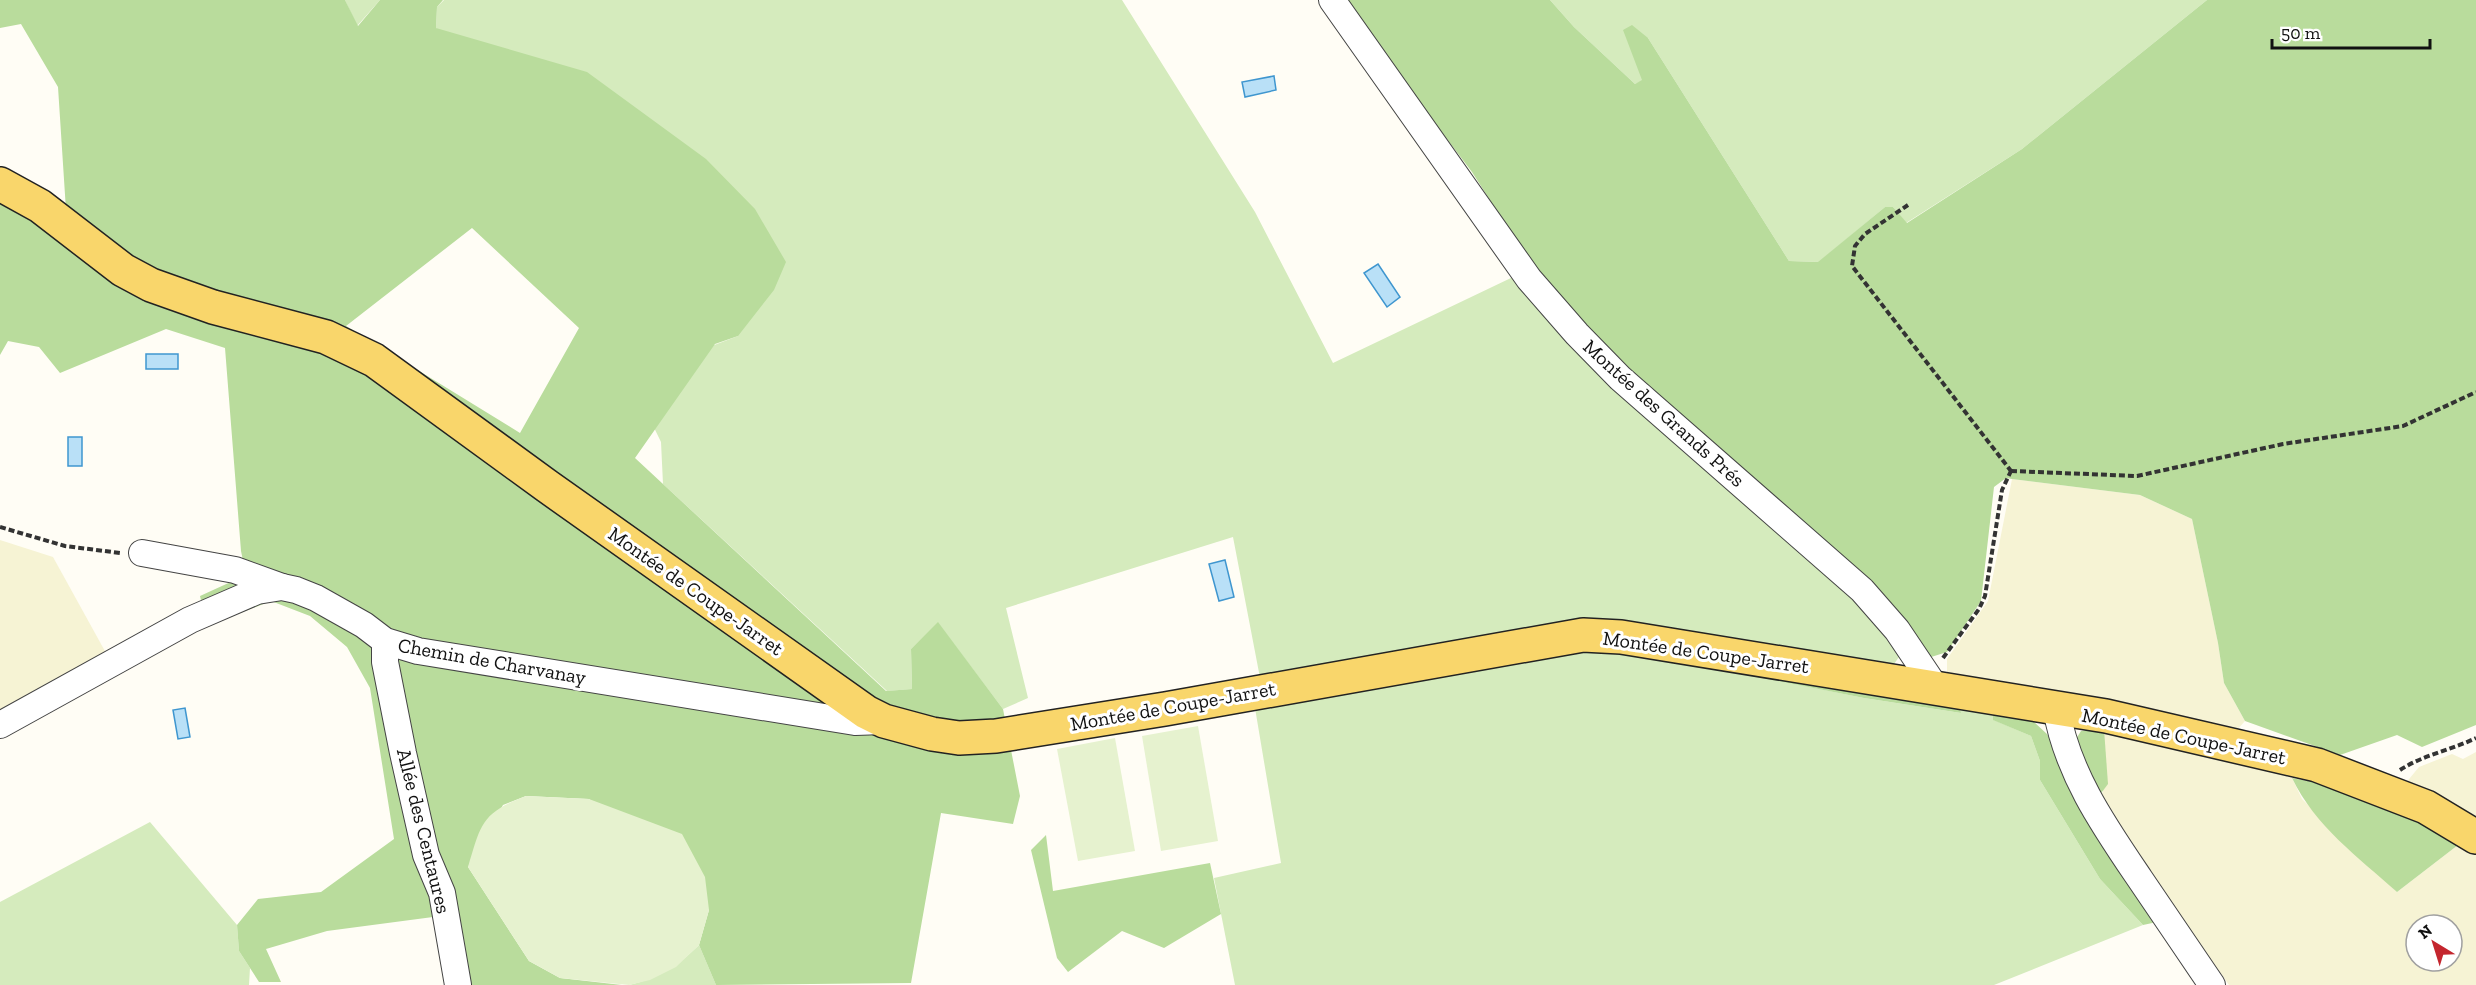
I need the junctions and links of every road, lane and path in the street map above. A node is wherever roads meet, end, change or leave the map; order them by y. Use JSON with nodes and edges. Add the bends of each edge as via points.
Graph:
{"nodes":[{"id":1,"x":1332,"y":0,"type":"edge"},
{"id":2,"x":0,"y":184,"type":"edge"},
{"id":3,"x":1908,"y":205,"type":"dead end"},
{"id":4,"x":2476,"y":392,"type":"edge"},
{"id":5,"x":2011,"y":471,"type":"junction"},
{"id":6,"x":0,"y":527,"type":"edge"},
{"id":7,"x":142,"y":553,"type":"joint"},
{"id":8,"x":282,"y":587,"type":"junction"},
{"id":9,"x":385,"y":641,"type":"junction"},
{"id":10,"x":1934,"y":684,"type":"junction"},
{"id":11,"x":2056,"y":708,"type":"junction"},
{"id":12,"x":884,"y":721,"type":"junction"},
{"id":13,"x":0,"y":725,"type":"edge"},
{"id":14,"x":2476,"y":738,"type":"edge"},
{"id":15,"x":2379,"y":788,"type":"junction"},
{"id":16,"x":2476,"y":837,"type":"edge"},
{"id":17,"x":458,"y":985,"type":"edge"},
{"id":18,"x":2212,"y":985,"type":"edge"}],
"edges":[{"from":1,"to":10,"type":"street","name":"Montée des Grands Prés","via":[[1529,279],[1620,378],[1862,590],[1897,630]]},
{"from":2,"to":12,"type":"main road","name":"Montée de Coupe-Jarret","via":[[40,207],[123,270],[151,285],[213,307],[326,337],[374,360],[866,712]]},
{"from":3,"to":5,"type":"path","via":[[1865,234],[1855,246],[1852,267]]},
{"from":4,"to":5,"type":"path","via":[[2403,426],[2283,444],[2137,476]]},
{"from":5,"to":10,"type":"path","via":[[2002,490],[1985,596],[1947,652]]},
{"from":6,"to":7,"type":"path","via":[[65,546]]},
{"from":7,"to":8,"type":"street","via":[[235,570]]},
{"from":8,"to":9,"type":"street","name":"Chemin de Charvanay","via":[[324,602]]},
{"from":8,"to":13,"type":"street","name":"Chemin de Charvanay","via":[[257,591],[190,620]]},
{"from":9,"to":12,"type":"street","name":"Chemin de Charvanay","via":[[418,651],[855,722]]},
{"from":9,"to":17,"type":"street","name":"Allée des Centaures","via":[[385,663],[403,753],[426,855],[442,893]]},
{"from":10,"to":11,"type":"main road","name":"Montée de Coupe-Jarret"},
{"from":10,"to":12,"type":"main road","name":"Montée de Coupe-Jarret","via":[[1621,637],[1583,635],[996,736],[959,738]]},
{"from":11,"to":15,"type":"main road","name":"Montée de Coupe-Jarret","via":[[2317,765]]},
{"from":11,"to":18,"type":"street","via":[[2074,771],[2105,829]]},
{"from":14,"to":15,"type":"path","via":[[2413,761]]},
{"from":15,"to":16,"type":"main road","name":"Montée de Coupe-Jarret","via":[[2426,807]]}]}
